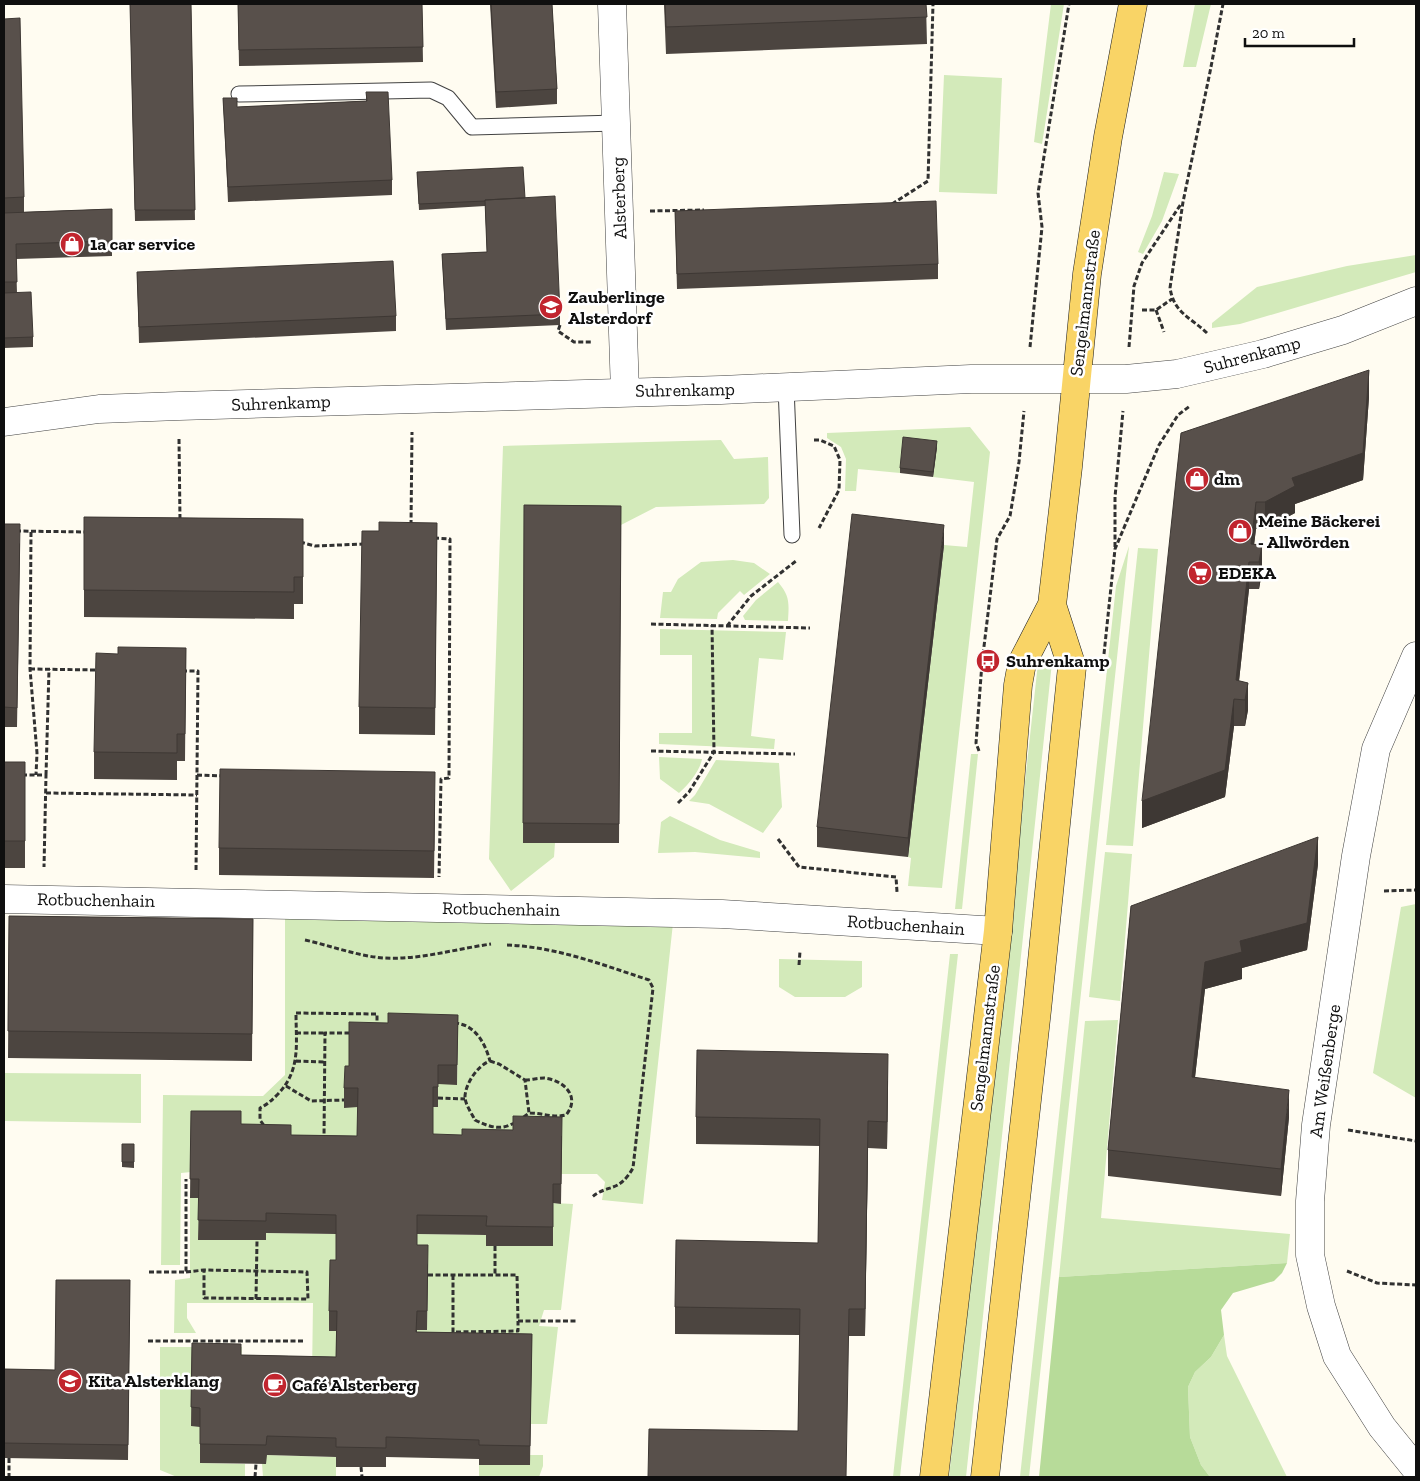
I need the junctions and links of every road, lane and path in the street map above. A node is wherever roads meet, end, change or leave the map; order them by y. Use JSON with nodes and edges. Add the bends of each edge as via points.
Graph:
{"nodes":[{"id":1,"x":612,"y":4,"type":"edge"},
{"id":2,"x":932,"y":4,"type":"edge"},
{"id":3,"x":1069,"y":4,"type":"edge"},
{"id":4,"x":1133,"y":4,"type":"edge"},
{"id":5,"x":1223,"y":4,"type":"edge"},
{"id":6,"x":239,"y":94,"type":"dead end"},
{"id":7,"x":616,"y":123,"type":"junction"},
{"id":8,"x":1183,"y":202,"type":"junction"},
{"id":9,"x":889,"y":206,"type":"edge"},
{"id":10,"x":709,"y":210,"type":"edge"},
{"id":11,"x":620,"y":212,"type":"junction"},
{"id":12,"x":1038,"y":268,"type":"dead end"},
{"id":13,"x":1134,"y":286,"type":"dead end"},
{"id":14,"x":1172,"y":299,"type":"junction"},
{"id":15,"x":1416,"y":301,"type":"edge"},
{"id":16,"x":1142,"y":310,"type":"dead end"},
{"id":17,"x":1156,"y":310,"type":"junction"},
{"id":18,"x":560,"y":325,"type":"edge"},
{"id":19,"x":1198,"y":325,"type":"dead end"},
{"id":20,"x":1164,"y":332,"type":"dead end"},
{"id":21,"x":624,"y":342,"type":"junction"},
{"id":22,"x":1076,"y":380,"type":"junction"},
{"id":23,"x":786,"y":387,"type":"junction"},
{"id":24,"x":625,"y":392,"type":"junction"},
{"id":25,"x":412,"y":399,"type":"junction"},
{"id":26,"x":1194,"y":404,"type":"dead end"},
{"id":27,"x":179,"y":406,"type":"junction"},
{"id":28,"x":4,"y":422,"type":"edge"},
{"id":29,"x":789,"y":441,"type":"junction"},
{"id":30,"x":1019,"y":462,"type":"dead end"},
{"id":31,"x":1115,"y":497,"type":"dead end"},
{"id":32,"x":180,"y":523,"type":"edge"},
{"id":33,"x":411,"y":528,"type":"edge"},
{"id":34,"x":818,"y":529,"type":"dead end"},
{"id":35,"x":13,"y":531,"type":"edge"},
{"id":36,"x":31,"y":532,"type":"junction"},
{"id":37,"x":90,"y":532,"type":"edge"},
{"id":38,"x":792,"y":535,"type":"dead end"},
{"id":39,"x":430,"y":538,"type":"edge"},
{"id":40,"x":297,"y":541,"type":"edge"},
{"id":41,"x":368,"y":543,"type":"edge"},
{"id":42,"x":1115,"y":549,"type":"junction"},
{"id":43,"x":798,"y":559,"type":"dead end"},
{"id":44,"x":1052,"y":605,"type":"junction"},
{"id":45,"x":651,"y":624,"type":"dead end"},
{"id":46,"x":712,"y":625,"type":"junction"},
{"id":47,"x":728,"y":626,"type":"junction"},
{"id":48,"x":810,"y":628,"type":"dead end"},
{"id":49,"x":1416,"y":656,"type":"edge"},
{"id":50,"x":1103,"y":658,"type":"dead end"},
{"id":51,"x":30,"y":669,"type":"junction"},
{"id":52,"x":49,"y":669,"type":"junction"},
{"id":53,"x":99,"y":670,"type":"edge"},
{"id":54,"x":178,"y":671,"type":"edge"},
{"id":55,"x":976,"y":743,"type":"dead end"},
{"id":56,"x":651,"y":751,"type":"dead end"},
{"id":57,"x":714,"y":752,"type":"junction"},
{"id":58,"x":796,"y":754,"type":"dead end"},
{"id":59,"x":20,"y":775,"type":"edge"},
{"id":60,"x":36,"y":775,"type":"junction"},
{"id":61,"x":46,"y":775,"type":"junction"},
{"id":62,"x":197,"y":775,"type":"junction"},
{"id":63,"x":226,"y":776,"type":"edge"},
{"id":64,"x":431,"y":779,"type":"edge"},
{"id":65,"x":441,"y":779,"type":"junction"},
{"id":66,"x":46,"y":793,"type":"junction"},
{"id":67,"x":197,"y":796,"type":"junction"},
{"id":68,"x":678,"y":803,"type":"dead end"},
{"id":69,"x":778,"y":839,"type":"dead end"},
{"id":70,"x":904,"y":893,"type":"dead end"},
{"id":71,"x":4,"y":899,"type":"edge"},
{"id":72,"x":43,"y":900,"type":"junction"},
{"id":73,"x":196,"y":902,"type":"junction"},
{"id":74,"x":268,"y":904,"type":"junction"},
{"id":75,"x":439,"y":907,"type":"junction"},
{"id":76,"x":998,"y":931,"type":"junction"},
{"id":77,"x":449,"y":1022,"type":"edge"},
{"id":78,"x":385,"y":1031,"type":"edge"},
{"id":79,"x":296,"y":1032,"type":"junction"},
{"id":80,"x":325,"y":1032,"type":"junction"},
{"id":81,"x":377,"y":1033,"type":"junction"},
{"id":82,"x":296,"y":1061,"type":"junction"},
{"id":83,"x":325,"y":1062,"type":"junction"},
{"id":84,"x":490,"y":1062,"type":"junction"},
{"id":85,"x":525,"y":1080,"type":"junction"},
{"id":86,"x":286,"y":1086,"type":"junction"},
{"id":87,"x":438,"y":1098,"type":"edge"},
{"id":88,"x":465,"y":1099,"type":"junction"},
{"id":89,"x":344,"y":1100,"type":"edge"},
{"id":90,"x":324,"y":1101,"type":"junction"},
{"id":91,"x":529,"y":1112,"type":"junction"},
{"id":92,"x":1316,"y":1125,"type":"junction"},
{"id":93,"x":1416,"y":1141,"type":"edge"},
{"id":94,"x":186,"y":1180,"type":"dead end"},
{"id":95,"x":591,"y":1198,"type":"dead end"},
{"id":96,"x":257,"y":1241,"type":"edge"},
{"id":97,"x":495,"y":1246,"type":"edge"},
{"id":98,"x":1310,"y":1256,"type":"junction"},
{"id":99,"x":204,"y":1270,"type":"junction"},
{"id":100,"x":256,"y":1271,"type":"junction"},
{"id":101,"x":149,"y":1272,"type":"dead end"},
{"id":102,"x":186,"y":1272,"type":"junction"},
{"id":103,"x":428,"y":1275,"type":"edge"},
{"id":104,"x":453,"y":1275,"type":"junction"},
{"id":105,"x":495,"y":1275,"type":"junction"},
{"id":106,"x":1416,"y":1285,"type":"edge"},
{"id":107,"x":256,"y":1298,"type":"junction"},
{"id":108,"x":518,"y":1321,"type":"junction"},
{"id":109,"x":576,"y":1321,"type":"dead end"},
{"id":110,"x":148,"y":1340,"type":"dead end"},
{"id":111,"x":305,"y":1341,"type":"dead end"},
{"id":112,"x":9,"y":1458,"type":"edge"},
{"id":113,"x":256,"y":1464,"type":"edge"},
{"id":114,"x":360,"y":1467,"type":"edge"},
{"id":115,"x":1416,"y":1469,"type":"edge"},
{"id":116,"x":9,"y":1477,"type":"edge"},
{"id":117,"x":255,"y":1477,"type":"edge"},
{"id":118,"x":362,"y":1477,"type":"edge"},
{"id":119,"x":934,"y":1477,"type":"edge"},
{"id":120,"x":985,"y":1477,"type":"edge"}],
"edges":[{"from":1,"to":7,"type":"street","name":"Alsterberg"},
{"from":2,"to":9,"type":"path","via":[[928,181]]},
{"from":3,"to":12,"type":"path","via":[[1038,193],[1042,227]]},
{"from":4,"to":22,"type":"main road","name":"Sengelmannstraße","via":[[1087,274]]},
{"from":5,"to":8,"type":"path"},
{"from":6,"to":7,"type":"lane","via":[[430,90],[448,98],[472,127]]},
{"from":7,"to":11,"type":"street","name":"Alsterberg"},
{"from":8,"to":13,"type":"path","via":[[1142,263]]},
{"from":8,"to":14,"type":"path","via":[[1170,288]]},
{"from":10,"to":11,"type":"path"},
{"from":11,"to":21,"type":"street","name":"Alsterberg"},
{"from":14,"to":17,"type":"path"},
{"from":14,"to":19,"type":"path","via":[[1178,309]]},
{"from":15,"to":22,"type":"street","name":"Suhrenkamp","via":[[1343,330],[1207,368],[1126,379]]},
{"from":16,"to":17,"type":"path"},
{"from":17,"to":20,"type":"path"},
{"from":18,"to":21,"type":"path","via":[[558,331],[574,342]]},
{"from":21,"to":24,"type":"street","name":"Alsterberg"},
{"from":22,"to":23,"type":"street","name":"Suhrenkamp","via":[[971,379]]},
{"from":22,"to":44,"type":"main road","name":"Sengelmannstraße"},
{"from":23,"to":24,"type":"street","name":"Suhrenkamp"},
{"from":23,"to":29,"type":"lane"},
{"from":24,"to":25,"type":"street","name":"Suhrenkamp"},
{"from":25,"to":27,"type":"street","name":"Suhrenkamp"},
{"from":25,"to":33,"type":"path"},
{"from":26,"to":42,"type":"path","via":[[1178,415],[1159,445]]},
{"from":27,"to":28,"type":"street","name":"Suhrenkamp","via":[[99,409]]},
{"from":27,"to":32,"type":"path"},
{"from":29,"to":34,"type":"path","via":[[820,440],[834,446],[840,460],[839,490]]},
{"from":29,"to":38,"type":"lane"},
{"from":30,"to":55,"type":"path","via":[[1010,516],[997,539]]},
{"from":31,"to":42,"type":"path"},
{"from":35,"to":36,"type":"path"},
{"from":36,"to":37,"type":"path"},
{"from":36,"to":51,"type":"path"},
{"from":39,"to":65,"type":"path","via":[[450,538],[449,778]]},
{"from":40,"to":41,"type":"path","via":[[315,546]]},
{"from":42,"to":50,"type":"path"},
{"from":43,"to":47,"type":"path","via":[[752,596]]},
{"from":44,"to":76,"type":"main road","name":"Sengelmannstraße","via":[[1022,663],[1018,685]]},
{"from":44,"to":120,"type":"main road","name":"Sengelmannstraße","via":[[1072,667]]},
{"from":45,"to":46,"type":"path"},
{"from":46,"to":47,"type":"path"},
{"from":46,"to":57,"type":"path"},
{"from":47,"to":48,"type":"path"},
{"from":49,"to":92,"type":"street","name":"Am Weißenberge","via":[[1376,749],[1356,856]]},
{"from":51,"to":52,"type":"path"},
{"from":51,"to":60,"type":"path"},
{"from":52,"to":53,"type":"path"},
{"from":52,"to":61,"type":"path"},
{"from":54,"to":62,"type":"path","via":[[198,671]]},
{"from":56,"to":57,"type":"path"},
{"from":57,"to":58,"type":"path"},
{"from":57,"to":68,"type":"path","via":[[689,792]]},
{"from":59,"to":60,"type":"path"},
{"from":60,"to":61,"type":"path"},
{"from":61,"to":66,"type":"path"},
{"from":62,"to":63,"type":"path"},
{"from":62,"to":67,"type":"path"},
{"from":64,"to":65,"type":"path"},
{"from":65,"to":75,"type":"path"},
{"from":66,"to":67,"type":"path"},
{"from":66,"to":72,"type":"path"},
{"from":67,"to":73,"type":"path"},
{"from":69,"to":70,"type":"path","via":[[799,867],[896,877],[896,892]]},
{"from":71,"to":72,"type":"street","name":"Rotbuchenhain"},
{"from":72,"to":73,"type":"street","name":"Rotbuchenhain"},
{"from":73,"to":74,"type":"street","name":"Rotbuchenhain"},
{"from":74,"to":75,"type":"street","name":"Rotbuchenhain"},
{"from":74,"to":95,"type":"path","via":[[297,938],[356,954],[384,958],[423,957],[491,944],[521,946],[568,954],[649,980],[653,988],[633,1168],[626,1180],[615,1188],[599,1191]]},
{"from":75,"to":76,"type":"street","name":"Rotbuchenhain","via":[[722,914]]},
{"from":76,"to":119,"type":"main road","name":"Sengelmannstraße"},
{"from":77,"to":84,"type":"path","via":[[464,1023],[473,1029]]},
{"from":78,"to":81,"type":"path"},
{"from":79,"to":80,"type":"path"},
{"from":79,"to":81,"type":"path","via":[[296,1013],[377,1014]]},
{"from":79,"to":82,"type":"path"},
{"from":80,"to":81,"type":"path"},
{"from":80,"to":83,"type":"path"},
{"from":82,"to":83,"type":"path"},
{"from":82,"to":86,"type":"path"},
{"from":83,"to":90,"type":"path"},
{"from":84,"to":85,"type":"path"},
{"from":84,"to":88,"type":"path","via":[[483,1064],[475,1074]]},
{"from":85,"to":91,"type":"path"},
{"from":85,"to":91,"type":"path","via":[[544,1078],[558,1082],[568,1089],[572,1098],[572,1108],[566,1115],[555,1117]]},
{"from":86,"to":90,"type":"path","via":[[311,1101]]},
{"from":86,"to":90,"type":"path","via":[[260,1108],[260,1120],[272,1137],[324,1137]]},
{"from":87,"to":88,"type":"path"},
{"from":88,"to":91,"type":"path","via":[[475,1120],[488,1127],[503,1128]]},
{"from":89,"to":90,"type":"path"},
{"from":92,"to":93,"type":"path"},
{"from":92,"to":98,"type":"street","name":"Am Weißenberge","via":[[1310,1201]]},
{"from":94,"to":102,"type":"path"},
{"from":96,"to":100,"type":"path"},
{"from":97,"to":105,"type":"path"},
{"from":98,"to":106,"type":"path","via":[[1377,1283]]},
{"from":98,"to":115,"type":"street","name":"Am Weißenberge","via":[[1337,1356],[1382,1427]]},
{"from":99,"to":100,"type":"path"},
{"from":99,"to":102,"type":"path"},
{"from":99,"to":107,"type":"path","via":[[204,1298]]},
{"from":100,"to":107,"type":"path"},
{"from":100,"to":107,"type":"path","via":[[307,1272],[308,1299]]},
{"from":101,"to":102,"type":"path"},
{"from":103,"to":104,"type":"path"},
{"from":104,"to":105,"type":"path"},
{"from":104,"to":108,"type":"path","via":[[453,1332],[518,1331]]},
{"from":105,"to":108,"type":"path","via":[[517,1275]]},
{"from":108,"to":109,"type":"path"},
{"from":110,"to":111,"type":"path"},
{"from":112,"to":116,"type":"path"},
{"from":113,"to":117,"type":"path"},
{"from":114,"to":118,"type":"path"}]}
